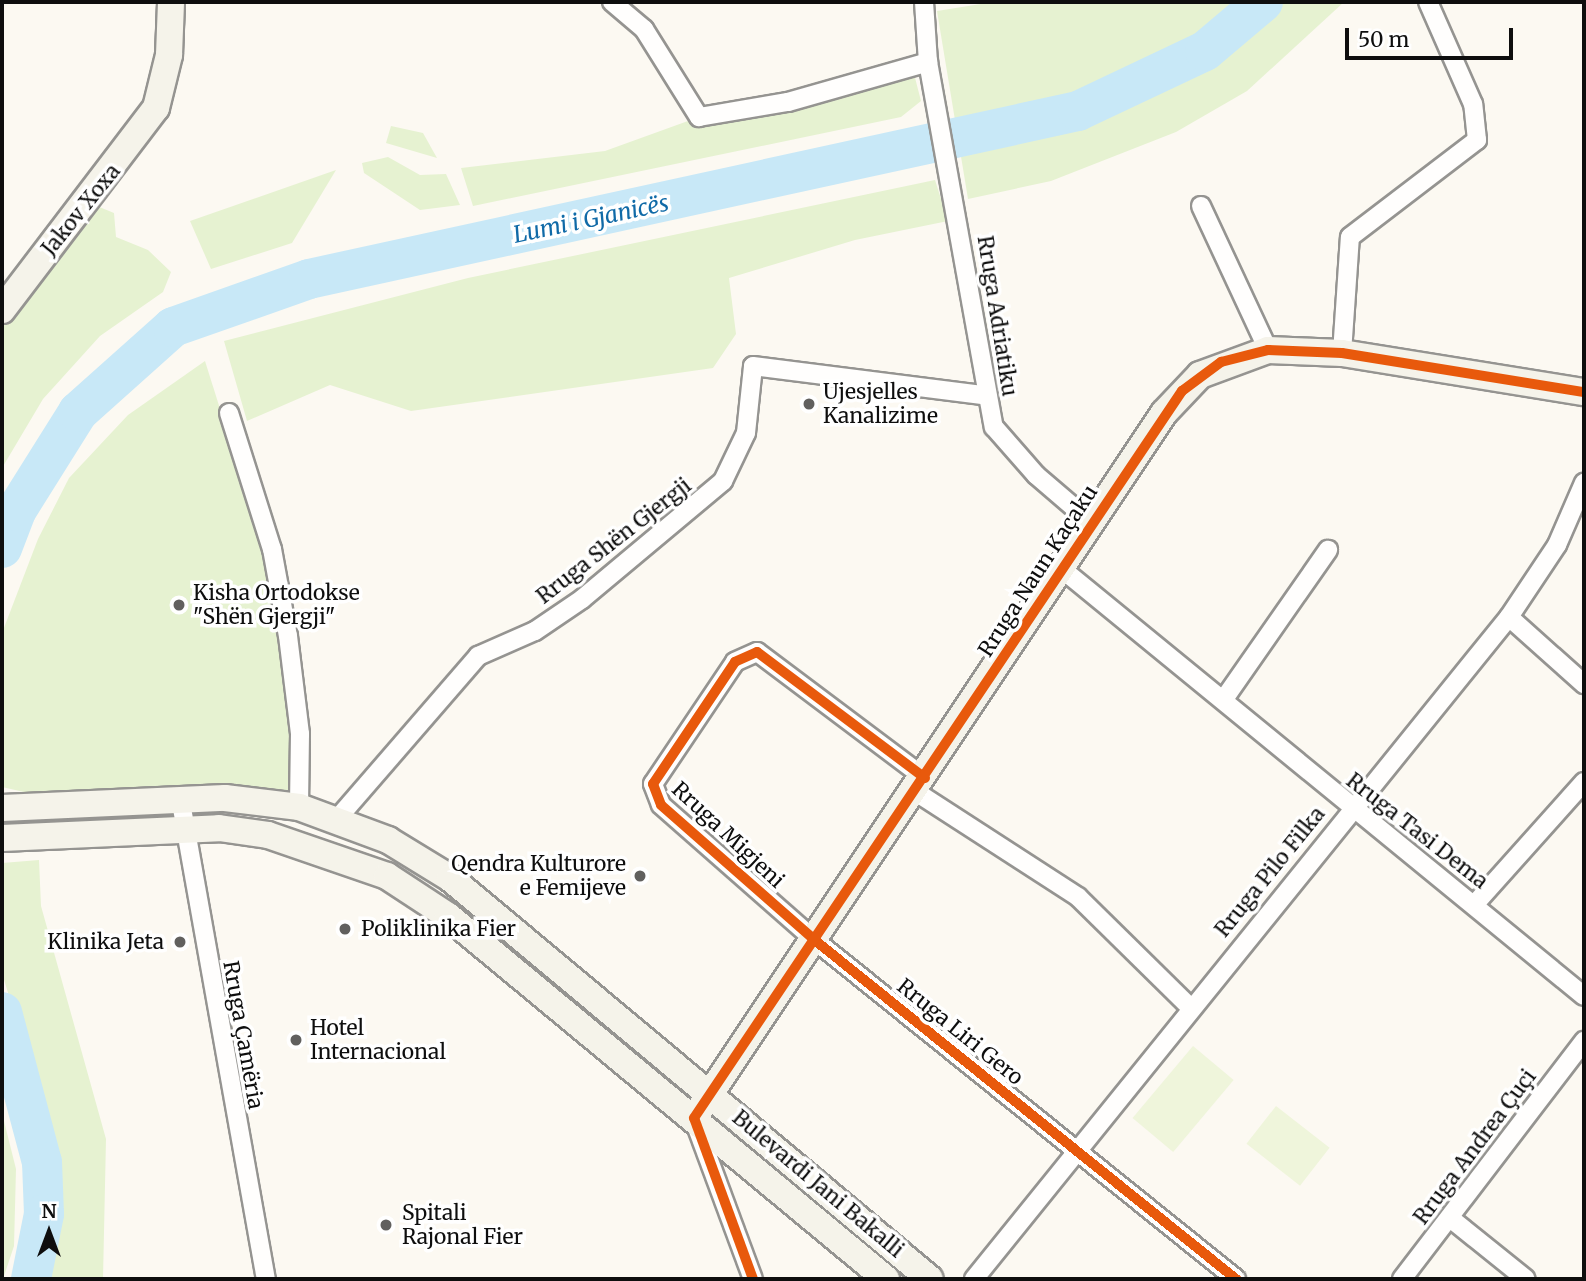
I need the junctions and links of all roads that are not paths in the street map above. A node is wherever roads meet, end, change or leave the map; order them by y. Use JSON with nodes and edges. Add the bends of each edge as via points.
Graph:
{"nodes":[{"id":1,"x":170,"y":2,"type":"edge"},
{"id":2,"x":612,"y":2,"type":"edge"},
{"id":3,"x":924,"y":2,"type":"edge"},
{"id":4,"x":1428,"y":2,"type":"edge"},
{"id":5,"x":930,"y":69,"type":"junction"},
{"id":6,"x":1201,"y":206,"type":"dead end"},
{"id":7,"x":2,"y":310,"type":"edge"},
{"id":8,"x":1268,"y":350,"type":"junction"},
{"id":9,"x":1342,"y":353,"type":"junction"},
{"id":10,"x":1584,"y":392,"type":"edge"},
{"id":11,"x":984,"y":395,"type":"junction"},
{"id":12,"x":229,"y":413,"type":"dead end"},
{"id":13,"x":1584,"y":483,"type":"edge"},
{"id":14,"x":1092,"y":523,"type":"junction"},
{"id":15,"x":1328,"y":550,"type":"dead end"},
{"id":16,"x":1062,"y":569,"type":"junction"},
{"id":17,"x":1509,"y":617,"type":"junction"},
{"id":18,"x":1584,"y":684,"type":"edge"},
{"id":19,"x":1224,"y":699,"type":"junction"},
{"id":20,"x":1584,"y":782,"type":"edge"},
{"id":21,"x":921,"y":785,"type":"junction"},
{"id":22,"x":180,"y":797,"type":"junction"},
{"id":23,"x":299,"y":807,"type":"junction"},
{"id":24,"x":2,"y":808,"type":"edge"},
{"id":25,"x":1350,"y":809,"type":"junction"},
{"id":26,"x":337,"y":819,"type":"junction"},
{"id":27,"x":185,"y":828,"type":"junction"},
{"id":28,"x":2,"y":838,"type":"edge"},
{"id":29,"x":1474,"y":905,"type":"junction"},
{"id":30,"x":817,"y":942,"type":"junction"},
{"id":31,"x":1584,"y":996,"type":"edge"},
{"id":32,"x":1191,"y":1007,"type":"junction"},
{"id":33,"x":1584,"y":1041,"type":"edge"},
{"id":34,"x":711,"y":1094,"type":"junction"},
{"id":35,"x":694,"y":1118,"type":"junction"},
{"id":36,"x":1079,"y":1152,"type":"junction"},
{"id":37,"x":1450,"y":1218,"type":"junction"},
{"id":38,"x":266,"y":1279,"type":"edge"},
{"id":39,"x":753,"y":1279,"type":"edge"},
{"id":40,"x":886,"y":1279,"type":"edge"},
{"id":41,"x":930,"y":1279,"type":"edge"},
{"id":42,"x":974,"y":1279,"type":"edge"},
{"id":43,"x":1236,"y":1279,"type":"edge"},
{"id":44,"x":1402,"y":1279,"type":"edge"},
{"id":45,"x":1526,"y":1279,"type":"edge"}],
"edges":[{"from":1,"to":7,"type":"main road","name":"Jakov Xoxa","via":[[167,74],[156,108]]},
{"from":2,"to":5,"type":"street","via":[[644,29],[699,117]]},
{"from":3,"to":5,"type":"street","name":"Rruga Adriatiku"},
{"from":4,"to":9,"type":"street","via":[[1472,104],[1477,140],[1350,237]]},
{"from":5,"to":11,"type":"street","name":"Rruga Adriatiku"},
{"from":6,"to":8,"type":"street"},
{"from":8,"to":9,"type":"main road","name":"Rruga Naun Kaçaku"},
{"from":8,"to":14,"type":"main road","name":"Rruga Naun Kaçaku","via":[[1221,362],[1182,391]]},
{"from":9,"to":10,"type":"main road","name":"Rruga Naun Kaçaku"},
{"from":11,"to":14,"type":"street","name":"Rruga Adriatiku","via":[[1010,449]]},
{"from":11,"to":26,"type":"street","name":"Rruga Shën Gjergji","via":[[753,366],[746,433],[723,481],[582,599],[535,631],[478,656]]},
{"from":12,"to":23,"type":"street","via":[[272,549],[288,636],[300,734]]},
{"from":13,"to":17,"type":"street","name":"Rruga Pilo Filka","via":[[1557,545]]},
{"from":14,"to":16,"type":"main road","name":"Rruga Naun Kaçaku"},
{"from":15,"to":19,"type":"street"},
{"from":16,"to":19,"type":"street","name":"Rruga Tasi Dema"},
{"from":16,"to":21,"type":"main road","name":"Rruga Naun Kaçaku"},
{"from":17,"to":18,"type":"street"},
{"from":17,"to":25,"type":"street","name":"Rruga Pilo Filka"},
{"from":19,"to":25,"type":"street","name":"Rruga Tasi Dema"},
{"from":20,"to":29,"type":"street"},
{"from":21,"to":30,"type":"main road","name":"Rruga Naun Kaçaku"},
{"from":21,"to":30,"type":"street","name":"Rruga Migjeni","via":[[757,652],[735,662],[657,774],[653,785],[661,805]]},
{"from":21,"to":32,"type":"street","via":[[1078,897]]},
{"from":22,"to":23,"type":"main road","name":"Bulevardi Jani Bakalli"},
{"from":22,"to":24,"type":"main road","name":"Bulevardi Jani Bakalli"},
{"from":22,"to":27,"type":"street","name":"Rruga Çamëria"},
{"from":23,"to":26,"type":"main road","name":"Bulevardi Jani Bakalli"},
{"from":25,"to":29,"type":"street","name":"Rruga Tasi Dema"},
{"from":25,"to":32,"type":"street","name":"Rruga Pilo Filka"},
{"from":26,"to":34,"type":"main road","name":"Bulevardi Jani Bakalli","via":[[406,849],[450,878]]},
{"from":27,"to":28,"type":"main road","name":"Bulevardi Jani Bakalli"},
{"from":27,"to":35,"type":"main road","name":"Bulevardi Jani Bakalli","via":[[268,835],[398,882]]},
{"from":27,"to":38,"type":"street","name":"Rruga Çamëria"},
{"from":29,"to":31,"type":"street","name":"Rruga Tasi Dema"},
{"from":30,"to":34,"type":"main road","name":"Rruga Naun Kaçaku"},
{"from":30,"to":36,"type":"street","name":"Rruga Liri Gero"},
{"from":32,"to":36,"type":"street","name":"Rruga Pilo Filka"},
{"from":33,"to":37,"type":"street","name":"Rruga Andrea Çuçi"},
{"from":34,"to":35,"type":"main road","name":"Rruga Naun Kaçaku"},
{"from":34,"to":41,"type":"main road","name":"Bulevardi Jani Bakalli"},
{"from":35,"to":39,"type":"street"},
{"from":35,"to":40,"type":"main road","name":"Bulevardi Jani Bakalli"},
{"from":36,"to":42,"type":"street","name":"Rruga Pilo Filka"},
{"from":36,"to":43,"type":"street","name":"Rruga Liri Gero"},
{"from":37,"to":44,"type":"street","name":"Rruga Andrea Çuçi"},
{"from":37,"to":45,"type":"street"}]}
